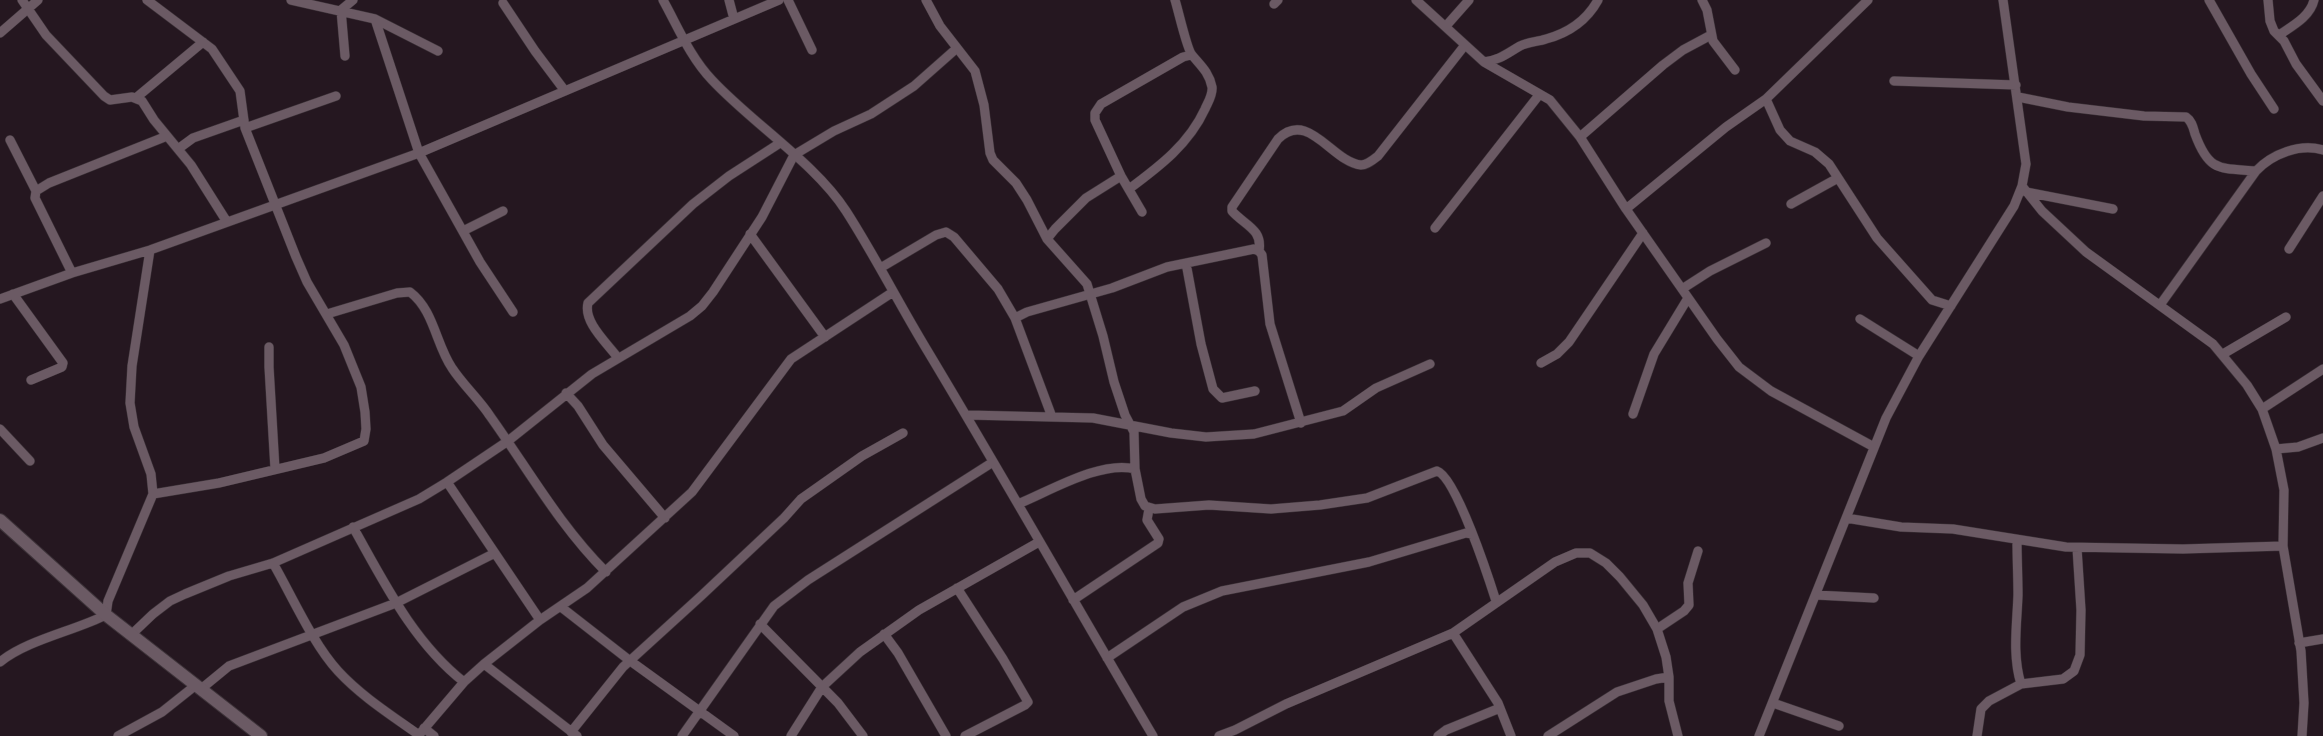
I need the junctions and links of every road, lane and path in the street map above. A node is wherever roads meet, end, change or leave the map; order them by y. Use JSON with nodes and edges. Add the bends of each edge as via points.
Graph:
{"nodes":[{"id":1,"x":38,"y":0,"type":"edge"},
{"id":2,"x":147,"y":0,"type":"edge"},
{"id":3,"x":291,"y":0,"type":"edge"},
{"id":4,"x":353,"y":0,"type":"edge"},
{"id":5,"x":663,"y":0,"type":"edge"},
{"id":6,"x":729,"y":0,"type":"edge"},
{"id":7,"x":779,"y":0,"type":"edge"},
{"id":8,"x":788,"y":0,"type":"edge"},
{"id":9,"x":926,"y":0,"type":"edge"},
{"id":10,"x":1175,"y":0,"type":"edge"},
{"id":11,"x":1416,"y":0,"type":"edge"},
{"id":12,"x":1469,"y":0,"type":"edge"},
{"id":13,"x":1598,"y":0,"type":"edge"},
{"id":14,"x":1702,"y":0,"type":"edge"},
{"id":15,"x":1868,"y":0,"type":"edge"},
{"id":16,"x":2003,"y":0,"type":"edge"},
{"id":17,"x":2209,"y":0,"type":"edge"},
{"id":18,"x":2268,"y":0,"type":"edge"},
{"id":19,"x":2314,"y":0,"type":"edge"},
{"id":20,"x":503,"y":3,"type":"dead end"},
{"id":21,"x":25,"y":4,"type":"edge"},
{"id":22,"x":341,"y":10,"type":"junction"},
{"id":23,"x":375,"y":19,"type":"junction"},
{"id":24,"x":734,"y":19,"type":"junction"},
{"id":25,"x":1446,"y":26,"type":"junction"},
{"id":26,"x":0,"y":33,"type":"edge"},
{"id":27,"x":1711,"y":35,"type":"junction"},
{"id":28,"x":2279,"y":35,"type":"junction"},
{"id":29,"x":684,"y":40,"type":"junction"},
{"id":30,"x":203,"y":42,"type":"junction"},
{"id":31,"x":1464,"y":45,"type":"junction"},
{"id":32,"x":957,"y":48,"type":"junction"},
{"id":33,"x":812,"y":50,"type":"dead end"},
{"id":34,"x":438,"y":51,"type":"dead end"},
{"id":35,"x":1191,"y":55,"type":"junction"},
{"id":36,"x":345,"y":56,"type":"dead end"},
{"id":37,"x":1484,"y":62,"type":"junction"},
{"id":38,"x":1735,"y":70,"type":"dead end"},
{"id":39,"x":1894,"y":81,"type":"dead end"},
{"id":40,"x":2016,"y":85,"type":"junction"},
{"id":41,"x":565,"y":91,"type":"junction"},
{"id":42,"x":1539,"y":95,"type":"junction"},
{"id":43,"x":336,"y":96,"type":"dead end"},
{"id":44,"x":137,"y":97,"type":"junction"},
{"id":45,"x":2018,"y":97,"type":"junction"},
{"id":46,"x":1766,"y":99,"type":"junction"},
{"id":47,"x":2323,"y":101,"type":"edge"},
{"id":48,"x":2274,"y":109,"type":"dead end"},
{"id":49,"x":244,"y":124,"type":"junction"},
{"id":50,"x":167,"y":136,"type":"junction"},
{"id":51,"x":1580,"y":137,"type":"junction"},
{"id":52,"x":10,"y":140,"type":"dead end"},
{"id":53,"x":780,"y":142,"type":"junction"},
{"id":54,"x":178,"y":149,"type":"junction"},
{"id":55,"x":2323,"y":150,"type":"edge"},
{"id":56,"x":419,"y":153,"type":"junction"},
{"id":57,"x":794,"y":155,"type":"junction"},
{"id":58,"x":2256,"y":170,"type":"junction"},
{"id":59,"x":1121,"y":176,"type":"junction"},
{"id":60,"x":1838,"y":178,"type":"junction"},
{"id":61,"x":1129,"y":188,"type":"junction"},
{"id":62,"x":2024,"y":189,"type":"junction"},
{"id":63,"x":36,"y":191,"type":"junction"},
{"id":64,"x":2323,"y":196,"type":"edge"},
{"id":65,"x":1791,"y":204,"type":"dead end"},
{"id":66,"x":275,"y":205,"type":"junction"},
{"id":67,"x":1626,"y":209,"type":"junction"},
{"id":68,"x":2113,"y":210,"type":"dead end"},
{"id":69,"x":503,"y":211,"type":"dead end"},
{"id":70,"x":1142,"y":212,"type":"dead end"},
{"id":71,"x":227,"y":222,"type":"junction"},
{"id":72,"x":1435,"y":228,"type":"dead end"},
{"id":73,"x":463,"y":231,"type":"junction"},
{"id":74,"x":1643,"y":233,"type":"junction"},
{"id":75,"x":750,"y":234,"type":"junction"},
{"id":76,"x":1048,"y":239,"type":"junction"},
{"id":77,"x":1766,"y":243,"type":"dead end"},
{"id":78,"x":2289,"y":249,"type":"dead end"},
{"id":79,"x":150,"y":250,"type":"junction"},
{"id":80,"x":1258,"y":251,"type":"junction"},
{"id":81,"x":1186,"y":263,"type":"junction"},
{"id":82,"x":882,"y":267,"type":"junction"},
{"id":83,"x":72,"y":273,"type":"junction"},
{"id":84,"x":1682,"y":289,"type":"junction"},
{"id":85,"x":893,"y":292,"type":"junction"},
{"id":86,"x":12,"y":294,"type":"junction"},
{"id":87,"x":1092,"y":294,"type":"junction"},
{"id":88,"x":1688,"y":298,"type":"junction"},
{"id":89,"x":0,"y":299,"type":"edge"},
{"id":90,"x":2160,"y":305,"type":"junction"},
{"id":91,"x":1951,"y":306,"type":"junction"},
{"id":92,"x":513,"y":312,"type":"dead end"},
{"id":93,"x":327,"y":314,"type":"junction"},
{"id":94,"x":2286,"y":317,"type":"dead end"},
{"id":95,"x":1015,"y":318,"type":"junction"},
{"id":96,"x":1860,"y":319,"type":"dead end"},
{"id":97,"x":825,"y":337,"type":"junction"},
{"id":98,"x":269,"y":347,"type":"dead end"},
{"id":99,"x":2223,"y":354,"type":"junction"},
{"id":100,"x":1920,"y":356,"type":"junction"},
{"id":101,"x":618,"y":358,"type":"junction"},
{"id":102,"x":1541,"y":363,"type":"dead end"},
{"id":103,"x":1430,"y":364,"type":"dead end"},
{"id":104,"x":2323,"y":369,"type":"edge"},
{"id":105,"x":31,"y":380,"type":"dead end"},
{"id":106,"x":1255,"y":391,"type":"dead end"},
{"id":107,"x":566,"y":393,"type":"junction"},
{"id":108,"x":2262,"y":409,"type":"junction"},
{"id":109,"x":1633,"y":414,"type":"dead end"},
{"id":110,"x":968,"y":416,"type":"junction"},
{"id":111,"x":1052,"y":417,"type":"junction"},
{"id":112,"x":1301,"y":423,"type":"junction"},
{"id":113,"x":1131,"y":425,"type":"junction"},
{"id":114,"x":0,"y":429,"type":"edge"},
{"id":115,"x":902,"y":433,"type":"dead end"},
{"id":116,"x":2323,"y":438,"type":"edge"},
{"id":117,"x":508,"y":441,"type":"junction"},
{"id":118,"x":1874,"y":447,"type":"junction"},
{"id":119,"x":2276,"y":449,"type":"junction"},
{"id":120,"x":30,"y":461,"type":"dead end"},
{"id":121,"x":994,"y":462,"type":"junction"},
{"id":122,"x":275,"y":469,"type":"junction"},
{"id":123,"x":1135,"y":469,"type":"junction"},
{"id":124,"x":447,"y":482,"type":"junction"},
{"id":125,"x":153,"y":494,"type":"junction"},
{"id":126,"x":1018,"y":504,"type":"junction"},
{"id":127,"x":1149,"y":509,"type":"junction"},
{"id":128,"x":665,"y":518,"type":"junction"},
{"id":129,"x":1846,"y":518,"type":"junction"},
{"id":130,"x":0,"y":520,"type":"edge"},
{"id":131,"x":353,"y":527,"type":"junction"},
{"id":132,"x":1472,"y":534,"type":"junction"},
{"id":133,"x":2016,"y":541,"type":"junction"},
{"id":134,"x":1039,"y":542,"type":"junction"},
{"id":135,"x":2283,"y":546,"type":"junction"},
{"id":136,"x":2077,"y":548,"type":"junction"},
{"id":137,"x":1698,"y":551,"type":"dead end"},
{"id":138,"x":494,"y":554,"type":"junction"},
{"id":139,"x":273,"y":563,"type":"junction"},
{"id":140,"x":606,"y":572,"type":"junction"},
{"id":141,"x":957,"y":588,"type":"junction"},
{"id":142,"x":1816,"y":595,"type":"junction"},
{"id":143,"x":1874,"y":598,"type":"dead end"},
{"id":144,"x":1073,"y":600,"type":"junction"},
{"id":145,"x":1496,"y":601,"type":"junction"},
{"id":146,"x":396,"y":603,"type":"junction"},
{"id":147,"x":561,"y":607,"type":"junction"},
{"id":148,"x":106,"y":615,"type":"junction"},
{"id":149,"x":540,"y":620,"type":"junction"},
{"id":150,"x":760,"y":624,"type":"junction"},
{"id":151,"x":1657,"y":629,"type":"junction"},
{"id":152,"x":1453,"y":632,"type":"junction"},
{"id":153,"x":312,"y":633,"type":"junction"},
{"id":154,"x":132,"y":634,"type":"junction"},
{"id":155,"x":884,"y":634,"type":"junction"},
{"id":156,"x":2323,"y":639,"type":"edge"},
{"id":157,"x":2299,"y":643,"type":"junction"},
{"id":158,"x":1107,"y":658,"type":"junction"},
{"id":159,"x":629,"y":660,"type":"junction"},
{"id":160,"x":0,"y":662,"type":"edge"},
{"id":161,"x":484,"y":664,"type":"junction"},
{"id":162,"x":1669,"y":677,"type":"junction"},
{"id":163,"x":464,"y":682,"type":"junction"},
{"id":164,"x":2021,"y":684,"type":"junction"},
{"id":165,"x":199,"y":687,"type":"junction"},
{"id":166,"x":822,"y":687,"type":"junction"},
{"id":167,"x":1773,"y":703,"type":"junction"},
{"id":168,"x":1500,"y":708,"type":"junction"},
{"id":169,"x":700,"y":712,"type":"junction"},
{"id":170,"x":1838,"y":726,"type":"dead end"},
{"id":171,"x":420,"y":733,"type":"edge"},
{"id":172,"x":574,"y":734,"type":"edge"},
{"id":173,"x":118,"y":736,"type":"edge"},
{"id":174,"x":261,"y":736,"type":"edge"},
{"id":175,"x":434,"y":736,"type":"edge"},
{"id":176,"x":682,"y":736,"type":"edge"},
{"id":177,"x":734,"y":736,"type":"edge"},
{"id":178,"x":791,"y":736,"type":"edge"},
{"id":179,"x":863,"y":736,"type":"edge"},
{"id":180,"x":946,"y":736,"type":"edge"},
{"id":181,"x":965,"y":736,"type":"edge"},
{"id":182,"x":1153,"y":736,"type":"edge"},
{"id":183,"x":1218,"y":736,"type":"edge"},
{"id":184,"x":1438,"y":736,"type":"edge"},
{"id":185,"x":1511,"y":736,"type":"edge"},
{"id":186,"x":1548,"y":736,"type":"edge"},
{"id":187,"x":1678,"y":736,"type":"edge"},
{"id":188,"x":1759,"y":736,"type":"edge"},
{"id":189,"x":1977,"y":736,"type":"edge"},
{"id":190,"x":2302,"y":736,"type":"edge"}],
"edges":[{"from":1,"to":21,"type":"street"},
{"from":2,"to":30,"type":"street"},
{"from":3,"to":22,"type":"street"},
{"from":4,"to":22,"type":"street"},
{"from":5,"to":29,"type":"street"},
{"from":6,"to":24,"type":"street"},
{"from":7,"to":24,"type":"street"},
{"from":8,"to":33,"type":"street"},
{"from":9,"to":32,"type":"street"},
{"from":10,"to":35,"type":"street"},
{"from":11,"to":25,"type":"street"},
{"from":12,"to":25,"type":"street"},
{"from":13,"to":37,"type":"street","via":[[1583,20],[1570,29],[1552,38],[1520,46],[1498,60]]},
{"from":14,"to":27,"type":"street"},
{"from":15,"to":46,"type":"street"},
{"from":16,"to":40,"type":"street"},
{"from":17,"to":48,"type":"street"},
{"from":18,"to":28,"type":"street","via":[[2270,21]]},
{"from":19,"to":28,"type":"street","via":[[2306,16]]},
{"from":20,"to":41,"type":"street"},
{"from":21,"to":26,"type":"street"},
{"from":21,"to":44,"type":"street","via":[[46,35],[104,96],[110,100]]},
{"from":22,"to":23,"type":"street"},
{"from":22,"to":36,"type":"street"},
{"from":23,"to":34,"type":"street"},
{"from":23,"to":56,"type":"street"},
{"from":24,"to":29,"type":"street"},
{"from":25,"to":31,"type":"street"},
{"from":27,"to":38,"type":"street"},
{"from":27,"to":51,"type":"street","via":[[1663,65]]},
{"from":28,"to":47,"type":"street"},
{"from":29,"to":41,"type":"street"},
{"from":29,"to":53,"type":"street","via":[[710,78]]},
{"from":30,"to":44,"type":"street"},
{"from":30,"to":49,"type":"street","via":[[222,61],[240,91]]},
{"from":31,"to":37,"type":"street"},
{"from":31,"to":80,"type":"street","via":[[1407,122],[1367,164],[1350,161],[1304,131],[1286,131],[1232,206],[1236,216],[1258,235]]},
{"from":32,"to":57,"type":"street","via":[[907,91]]},
{"from":32,"to":76,"type":"street","via":[[975,71],[993,160],[1024,194]]},
{"from":35,"to":59,"type":"street","via":[[1101,104],[1095,113],[1095,120]]},
{"from":35,"to":61,"type":"street","via":[[1201,64],[1212,87],[1205,110],[1179,148],[1161,166]]},
{"from":37,"to":42,"type":"street"},
{"from":39,"to":40,"type":"street"},
{"from":40,"to":45,"type":"street"},
{"from":41,"to":56,"type":"street"},
{"from":42,"to":51,"type":"street","via":[[1557,107]]},
{"from":42,"to":72,"type":"street"},
{"from":43,"to":49,"type":"street"},
{"from":44,"to":50,"type":"street"},
{"from":45,"to":58,"type":"street","via":[[2068,107],[2144,116],[2186,117],[2200,148],[2215,166]]},
{"from":45,"to":62,"type":"street","via":[[2026,164]]},
{"from":46,"to":60,"type":"street","via":[[1780,130],[1790,141],[1822,157]]},
{"from":46,"to":67,"type":"street","via":[[1726,127]]},
{"from":49,"to":54,"type":"street","via":[[192,138]]},
{"from":49,"to":66,"type":"street"},
{"from":50,"to":54,"type":"street"},
{"from":50,"to":63,"type":"street"},
{"from":51,"to":67,"type":"street"},
{"from":52,"to":63,"type":"street"},
{"from":53,"to":57,"type":"street"},
{"from":53,"to":101,"type":"street","via":[[692,204],[588,303],[588,319]]},
{"from":54,"to":71,"type":"street","via":[[202,180]]},
{"from":55,"to":58,"type":"street","via":[[2308,147],[2288,151]]},
{"from":56,"to":66,"type":"street"},
{"from":56,"to":73,"type":"street"},
{"from":57,"to":75,"type":"street"},
{"from":57,"to":82,"type":"street","via":[[835,194]]},
{"from":58,"to":90,"type":"street"},
{"from":59,"to":61,"type":"street"},
{"from":59,"to":76,"type":"street","via":[[1086,198]]},
{"from":60,"to":65,"type":"street"},
{"from":60,"to":91,"type":"street","via":[[1877,238],[1927,295]]},
{"from":61,"to":70,"type":"street"},
{"from":62,"to":68,"type":"street"},
{"from":62,"to":90,"type":"street","via":[[2042,212],[2086,252]]},
{"from":62,"to":91,"type":"street"},
{"from":63,"to":83,"type":"street","via":[[35,198]]},
{"from":64,"to":78,"type":"street"},
{"from":66,"to":71,"type":"street"},
{"from":66,"to":93,"type":"street","via":[[307,282]]},
{"from":67,"to":74,"type":"street"},
{"from":69,"to":73,"type":"street"},
{"from":71,"to":79,"type":"street"},
{"from":73,"to":92,"type":"street"},
{"from":74,"to":84,"type":"street"},
{"from":74,"to":102,"type":"street","via":[[1569,342]]},
{"from":75,"to":97,"type":"street"},
{"from":75,"to":101,"type":"street","via":[[702,306]]},
{"from":76,"to":87,"type":"street","via":[[1081,274]]},
{"from":77,"to":84,"type":"street","via":[[1710,270]]},
{"from":79,"to":83,"type":"street"},
{"from":79,"to":125,"type":"street","via":[[132,366],[130,403],[134,427],[151,474]]},
{"from":80,"to":81,"type":"street","via":[[1254,249]]},
{"from":80,"to":112,"type":"street","via":[[1262,255],[1270,324]]},
{"from":81,"to":87,"type":"street"},
{"from":81,"to":106,"type":"street","via":[[1213,389],[1222,398]]},
{"from":82,"to":85,"type":"street"},
{"from":82,"to":95,"type":"street","via":[[946,232],[954,237],[998,289]]},
{"from":83,"to":86,"type":"street"},
{"from":84,"to":88,"type":"street"},
{"from":85,"to":97,"type":"street"},
{"from":85,"to":110,"type":"street"},
{"from":86,"to":89,"type":"street"},
{"from":86,"to":105,"type":"street","via":[[63,363],[62,367]]},
{"from":87,"to":95,"type":"street"},
{"from":87,"to":113,"type":"street","via":[[1114,382]]},
{"from":88,"to":109,"type":"street","via":[[1654,354]]},
{"from":88,"to":118,"type":"street","via":[[1730,358],[1745,372],[1771,391]]},
{"from":90,"to":99,"type":"street"},
{"from":91,"to":100,"type":"street"},
{"from":93,"to":117,"type":"street","via":[[410,292],[422,304],[452,369]]},
{"from":93,"to":122,"type":"street","via":[[361,386],[366,436],[358,445],[324,458]]},
{"from":94,"to":99,"type":"street"},
{"from":95,"to":111,"type":"street"},
{"from":96,"to":100,"type":"street"},
{"from":97,"to":128,"type":"street","via":[[791,359],[781,370],[692,492]]},
{"from":98,"to":122,"type":"street"},
{"from":99,"to":108,"type":"street"},
{"from":100,"to":118,"type":"street"},
{"from":101,"to":107,"type":"street"},
{"from":103,"to":112,"type":"street","via":[[1376,388],[1343,411]]},
{"from":104,"to":108,"type":"street"},
{"from":107,"to":117,"type":"street"},
{"from":107,"to":128,"type":"street","via":[[603,445]]},
{"from":108,"to":119,"type":"street"},
{"from":110,"to":111,"type":"street"},
{"from":110,"to":121,"type":"street"},
{"from":111,"to":113,"type":"street","via":[[1093,418]]},
{"from":112,"to":113,"type":"street","via":[[1254,434],[1206,437],[1171,434]]},
{"from":113,"to":123,"type":"street"},
{"from":114,"to":120,"type":"street"},
{"from":115,"to":159,"type":"street","via":[[846,467],[801,500]]},
{"from":116,"to":119,"type":"street","via":[[2298,447]]},
{"from":117,"to":124,"type":"street"},
{"from":117,"to":140,"type":"street","via":[[566,528]]},
{"from":118,"to":129,"type":"street"},
{"from":119,"to":135,"type":"street","via":[[2284,490]]},
{"from":121,"to":126,"type":"street"},
{"from":121,"to":150,"type":"street","via":[[789,593]]},
{"from":122,"to":125,"type":"street"},
{"from":123,"to":126,"type":"street","via":[[1122,466],[1098,470]]},
{"from":123,"to":127,"type":"street","via":[[1141,499]]},
{"from":124,"to":131,"type":"street","via":[[419,499]]},
{"from":124,"to":138,"type":"street"},
{"from":125,"to":148,"type":"street","via":[[108,601]]},
{"from":126,"to":134,"type":"street"},
{"from":127,"to":132,"type":"street","via":[[1209,504],[1271,509],[1320,505],[1367,498],[1437,471],[1444,476]]},
{"from":127,"to":144,"type":"street","via":[[1147,520],[1159,539],[1158,543]]},
{"from":128,"to":140,"type":"street"},
{"from":129,"to":133,"type":"street","via":[[1901,527],[1961,530]]},
{"from":129,"to":142,"type":"street"},
{"from":130,"to":148,"type":"street"},
{"from":131,"to":139,"type":"street"},
{"from":131,"to":146,"type":"street"},
{"from":132,"to":145,"type":"street"},
{"from":132,"to":158,"type":"street","via":[[1369,562],[1222,591],[1183,607]]},
{"from":133,"to":136,"type":"street"},
{"from":133,"to":164,"type":"street","via":[[2016,640]]},
{"from":134,"to":141,"type":"street"},
{"from":134,"to":144,"type":"street"},
{"from":135,"to":136,"type":"street"},
{"from":135,"to":157,"type":"street"},
{"from":136,"to":164,"type":"street","via":[[2081,610],[2078,663],[2063,679]]},
{"from":137,"to":151,"type":"street","via":[[1688,583],[1688,605]]},
{"from":138,"to":146,"type":"street"},
{"from":138,"to":149,"type":"street"},
{"from":139,"to":153,"type":"street"},
{"from":139,"to":154,"type":"street","via":[[229,576],[170,601]]},
{"from":140,"to":147,"type":"street"},
{"from":141,"to":155,"type":"street"},
{"from":141,"to":181,"type":"street","via":[[1028,702]]},
{"from":142,"to":143,"type":"street"},
{"from":142,"to":167,"type":"street"},
{"from":144,"to":158,"type":"street"},
{"from":145,"to":151,"type":"street","via":[[1555,562],[1576,553],[1590,553],[1620,577],[1643,605]]},
{"from":145,"to":152,"type":"street"},
{"from":146,"to":153,"type":"street"},
{"from":146,"to":163,"type":"street","via":[[439,659]]},
{"from":147,"to":149,"type":"street"},
{"from":147,"to":159,"type":"street"},
{"from":148,"to":154,"type":"street"},
{"from":148,"to":160,"type":"street","via":[[31,645]]},
{"from":149,"to":161,"type":"street"},
{"from":150,"to":166,"type":"street"},
{"from":150,"to":169,"type":"street"},
{"from":151,"to":162,"type":"street"},
{"from":152,"to":168,"type":"street"},
{"from":152,"to":183,"type":"street"},
{"from":153,"to":165,"type":"street","via":[[229,666]]},
{"from":153,"to":171,"type":"street","via":[[348,681]]},
{"from":154,"to":165,"type":"street"},
{"from":155,"to":166,"type":"street","via":[[838,670]]},
{"from":155,"to":180,"type":"street"},
{"from":156,"to":157,"type":"street"},
{"from":157,"to":190,"type":"street","via":[[2304,703]]},
{"from":158,"to":182,"type":"street"},
{"from":159,"to":169,"type":"street"},
{"from":159,"to":172,"type":"street"},
{"from":161,"to":163,"type":"street"},
{"from":161,"to":172,"type":"street"},
{"from":162,"to":186,"type":"street","via":[[1616,692]]},
{"from":162,"to":187,"type":"street","via":[[1669,701]]},
{"from":163,"to":171,"type":"street"},
{"from":164,"to":189,"type":"street","via":[[1984,705]]},
{"from":165,"to":173,"type":"street"},
{"from":165,"to":174,"type":"street"},
{"from":166,"to":178,"type":"street"},
{"from":166,"to":179,"type":"street"},
{"from":167,"to":170,"type":"street"},
{"from":167,"to":188,"type":"street"},
{"from":168,"to":184,"type":"street"},
{"from":168,"to":185,"type":"street"},
{"from":169,"to":176,"type":"street"},
{"from":169,"to":177,"type":"street"},
{"from":171,"to":175,"type":"street"}]}
